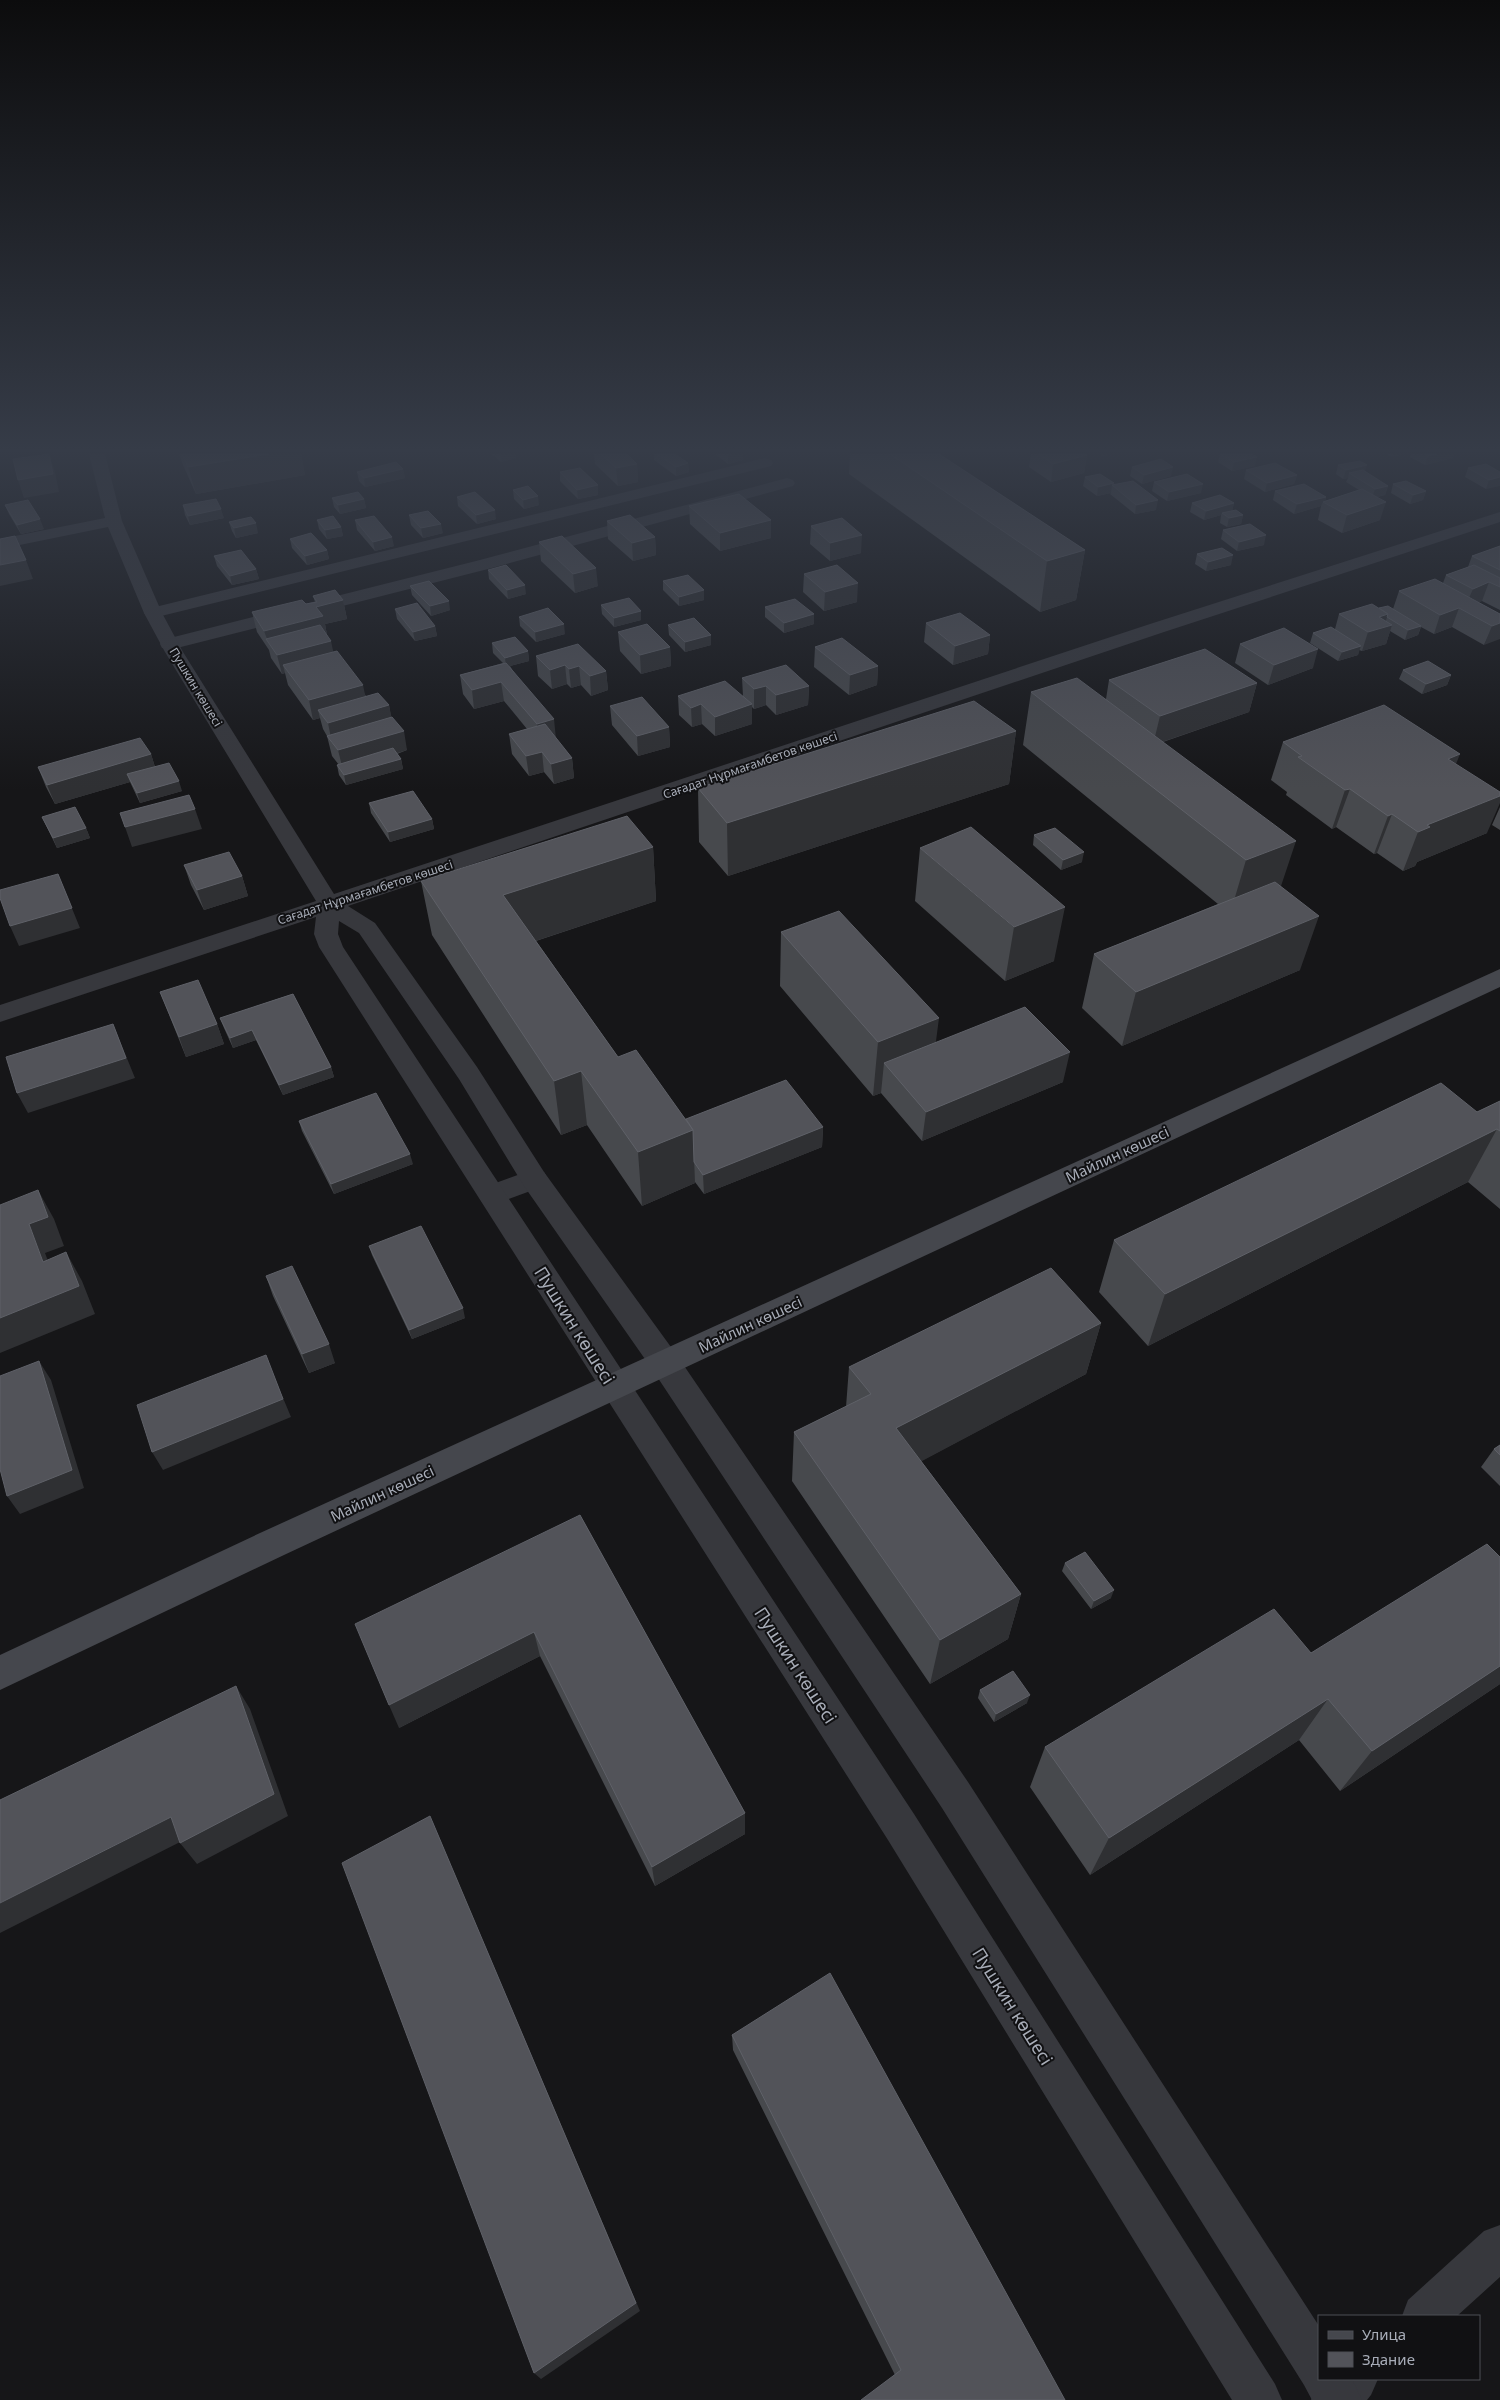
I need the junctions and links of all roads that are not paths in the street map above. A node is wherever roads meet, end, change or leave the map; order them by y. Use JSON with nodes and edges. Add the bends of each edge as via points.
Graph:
{"nodes":[{"id":1,"x":133,"y":566,"type":"edge"},
{"id":2,"x":344,"y":566,"type":"edge"},
{"id":3,"x":478,"y":566,"type":"edge"},
{"id":4,"x":1349,"y":566,"type":"edge"},
{"id":5,"x":153,"y":613,"type":"junction"},
{"id":6,"x":170,"y":644,"type":"junction"},
{"id":7,"x":330,"y":904,"type":"junction"},
{"id":8,"x":1500,"y":977,"type":"edge"},
{"id":9,"x":0,"y":1014,"type":"edge"},
{"id":10,"x":534,"y":1179,"type":"junction"},
{"id":11,"x":492,"y":1195,"type":"junction"},
{"id":12,"x":665,"y":1363,"type":"junction"},
{"id":13,"x":613,"y":1386,"type":"junction"},
{"id":14,"x":0,"y":1672,"type":"edge"},
{"id":15,"x":1500,"y":2247,"type":"edge"},
{"id":16,"x":1425,"y":2315,"type":"edge"},
{"id":17,"x":1318,"y":2361,"type":"edge"},
{"id":18,"x":1259,"y":2400,"type":"edge"}],
"edges":[{"from":1,"to":5,"type":"street","name":"Пушкин көшесі"},
{"from":2,"to":5,"type":"street"},
{"from":3,"to":6,"type":"street"},
{"from":4,"to":7,"type":"street","name":"Сағадат Нұрмағамбетов көшесі"},
{"from":5,"to":6,"type":"street","name":"Пушкин көшесі"},
{"from":6,"to":7,"type":"street","name":"Пушкин көшесі"},
{"from":7,"to":9,"type":"street","name":"Сағадат Нұрмағамбетов көшесі"},
{"from":7,"to":10,"type":"street","via":[[367,928],[468,1073]]},
{"from":7,"to":11,"type":"street","name":"Пушкин көшесі","via":[[326,934],[331,947]]},
{"from":8,"to":12,"type":"main road","name":"Майлин көшесі"},
{"from":10,"to":11,"type":"street"},
{"from":10,"to":12,"type":"street"},
{"from":11,"to":13,"type":"street","name":"Пушкин көшесі"},
{"from":12,"to":13,"type":"main road","name":"Майлин көшесі"},
{"from":12,"to":17,"type":"street","via":[[955,1795]]},
{"from":13,"to":14,"type":"main road","name":"Майлин көшесі"},
{"from":13,"to":18,"type":"street","name":"Пушкин көшесі","via":[[901,1827]]},
{"from":15,"to":16,"type":"street"}]}
